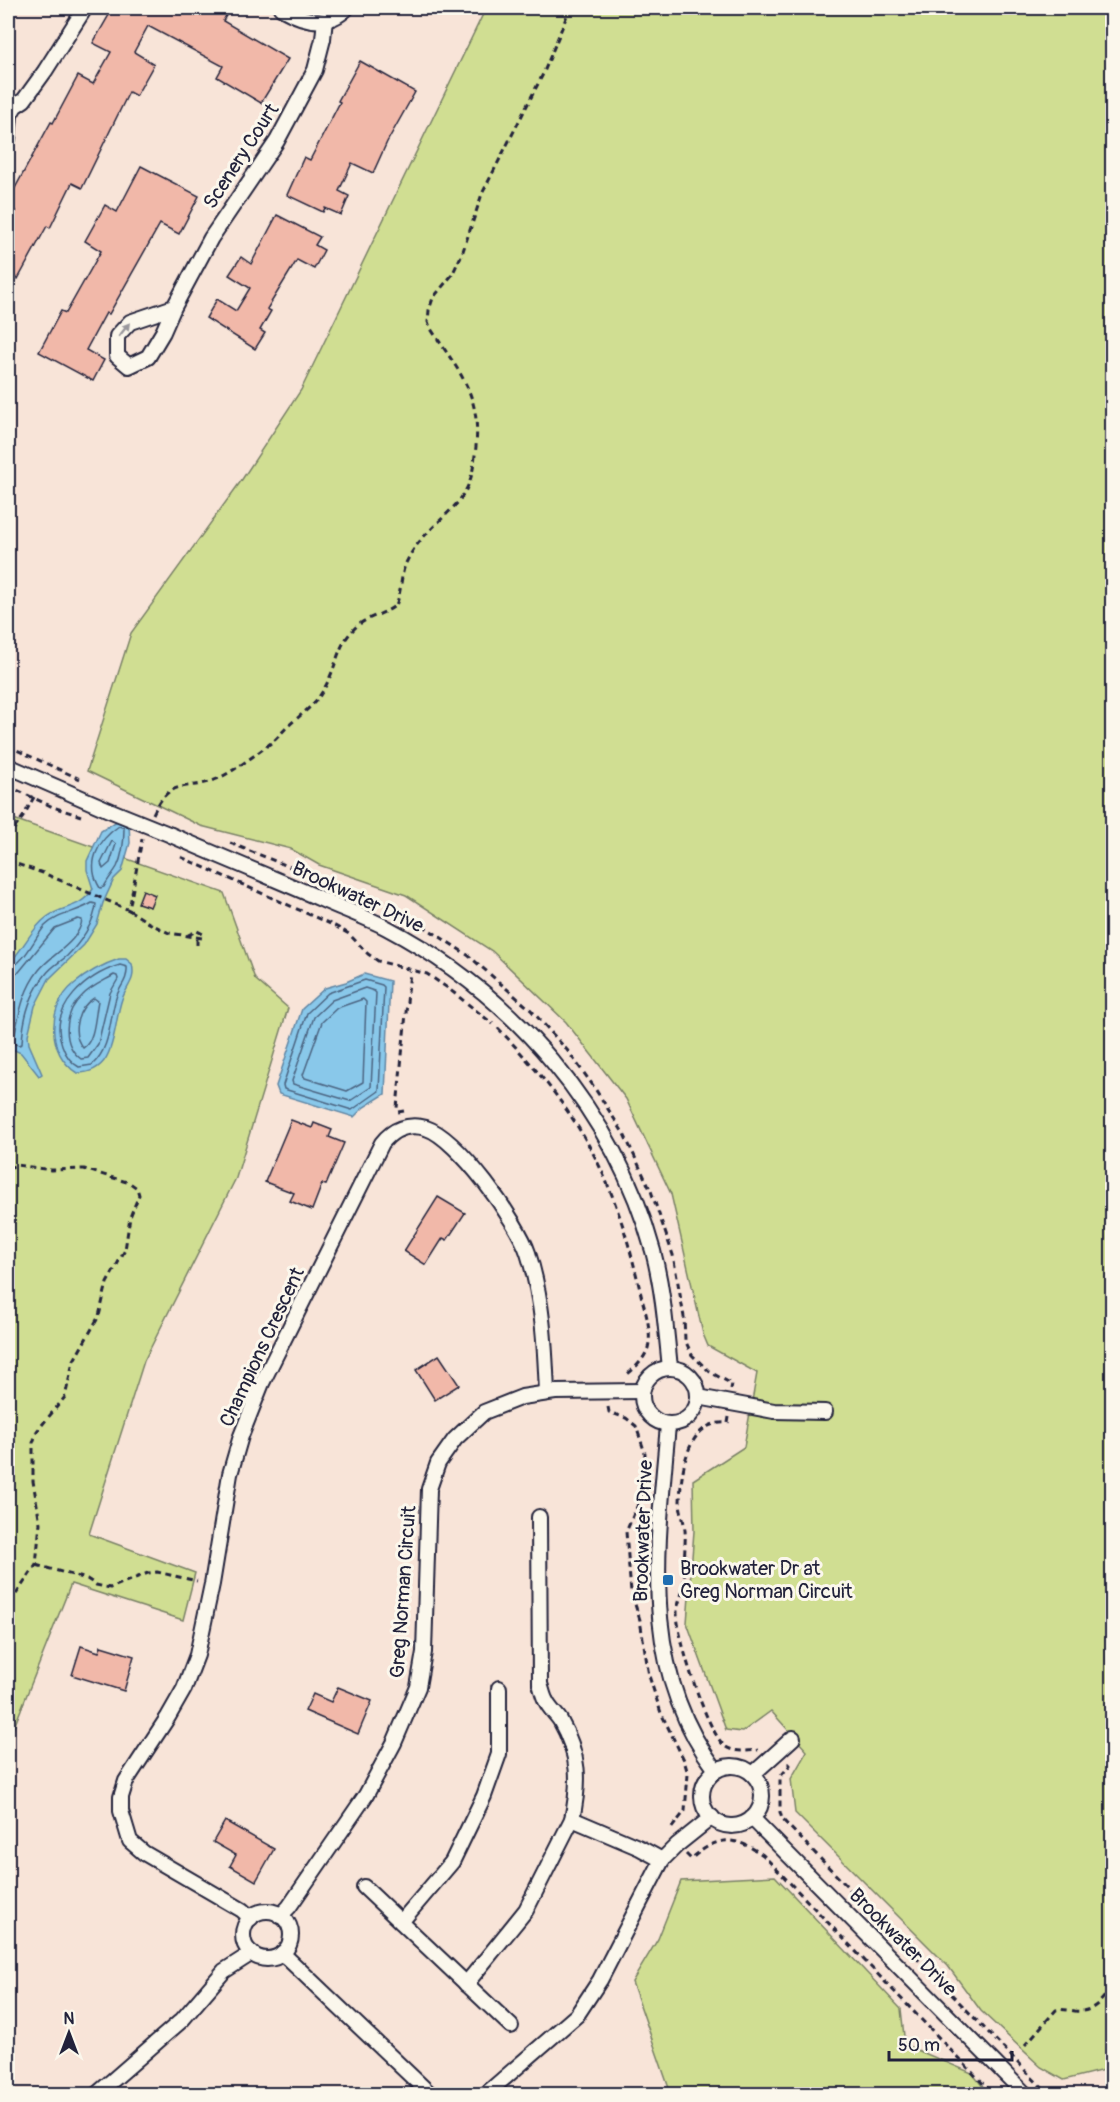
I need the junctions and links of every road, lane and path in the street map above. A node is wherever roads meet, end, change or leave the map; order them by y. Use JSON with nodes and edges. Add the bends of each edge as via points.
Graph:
{"nodes":[{"id":1,"x":85,"y":8,"type":"edge"},
{"id":2,"x":281,"y":8,"type":"edge"},
{"id":3,"x":347,"y":8,"type":"edge"},
{"id":4,"x":570,"y":8,"type":"edge"},
{"id":5,"x":325,"y":20,"type":"junction"},
{"id":6,"x":9,"y":114,"type":"edge"},
{"id":7,"x":8,"y":140,"type":"edge"},
{"id":8,"x":174,"y":307,"type":"junction"},
{"id":9,"x":8,"y":746,"type":"edge"},
{"id":10,"x":8,"y":766,"type":"edge"},
{"id":11,"x":81,"y":780,"type":"dead end"},
{"id":12,"x":8,"y":786,"type":"edge"},
{"id":13,"x":34,"y":797,"type":"junction"},
{"id":14,"x":83,"y":816,"type":"dead end"},
{"id":15,"x":152,"y":818,"type":"dead end"},
{"id":16,"x":8,"y":837,"type":"edge"},
{"id":17,"x":142,"y":838,"type":"dead end"},
{"id":18,"x":176,"y":854,"type":"dead end"},
{"id":19,"x":8,"y":861,"type":"edge"},
{"id":20,"x":129,"y":909,"type":"junction"},
{"id":21,"x":188,"y":935,"type":"junction"},
{"id":22,"x":197,"y":938,"type":"junction"},
{"id":23,"x":197,"y":949,"type":"dead end"},
{"id":24,"x":410,"y":971,"type":"junction"},
{"id":25,"x":407,"y":1110,"type":"dead end"},
{"id":26,"x":8,"y":1168,"type":"edge"},
{"id":27,"x":670,"y":1368,"type":"junction"},
{"id":28,"x":622,"y":1378,"type":"dead end"},
{"id":29,"x":606,"y":1391,"type":"junction"},
{"id":30,"x":642,"y":1391,"type":"junction"},
{"id":31,"x":547,"y":1393,"type":"junction"},
{"id":32,"x":698,"y":1397,"type":"junction"},
{"id":33,"x":825,"y":1412,"type":"dead end"},
{"id":34,"x":668,"y":1425,"type":"junction"},
{"id":35,"x":539,"y":1517,"type":"dead end"},
{"id":36,"x":36,"y":1565,"type":"junction"},
{"id":37,"x":212,"y":1584,"type":"junction"},
{"id":38,"x":8,"y":1606,"type":"edge"},
{"id":39,"x":499,"y":1688,"type":"dead end"},
{"id":40,"x":793,"y":1738,"type":"dead end"},
{"id":41,"x":716,"y":1770,"type":"junction"},
{"id":42,"x":753,"y":1774,"type":"junction"},
{"id":43,"x":712,"y":1817,"type":"junction"},
{"id":44,"x":752,"y":1818,"type":"junction"},
{"id":45,"x":572,"y":1820,"type":"junction"},
{"id":46,"x":676,"y":1845,"type":"junction"},
{"id":47,"x":662,"y":1860,"type":"junction"},
{"id":48,"x":364,"y":1887,"type":"dead end"},
{"id":49,"x":280,"y":1916,"type":"junction"},
{"id":50,"x":251,"y":1918,"type":"junction"},
{"id":51,"x":401,"y":1922,"type":"junction"},
{"id":52,"x":252,"y":1953,"type":"junction"},
{"id":53,"x":282,"y":1953,"type":"junction"},
{"id":54,"x":466,"y":1984,"type":"junction"},
{"id":55,"x":1113,"y":1986,"type":"edge"},
{"id":56,"x":511,"y":2026,"type":"dead end"},
{"id":57,"x":1024,"y":2045,"type":"dead end"},
{"id":58,"x":97,"y":2094,"type":"edge"},
{"id":59,"x":430,"y":2094,"type":"edge"},
{"id":60,"x":486,"y":2094,"type":"edge"},
{"id":61,"x":993,"y":2094,"type":"edge"},
{"id":62,"x":1025,"y":2094,"type":"edge"}],
"edges":[{"from":1,"to":6,"type":"street","via":[[45,71]]},
{"from":2,"to":5,"type":"street","via":[[311,21]]},
{"from":3,"to":5,"type":"street"},
{"from":4,"to":15,"type":"path","via":[[525,111],[482,194],[462,254],[429,310],[431,329],[475,402],[477,440],[470,484],[407,561],[396,605],[364,620],[341,644],[329,680],[309,710],[271,743],[223,776],[168,791]]},
{"from":5,"to":8,"type":"street","name":"Scenery Court","via":[[315,70],[277,141],[211,238]]},
{"from":6,"to":7,"type":"street"},
{"from":8,"to":8,"type":"street","name":"Scenery Court","one_way":true,"via":[[148,357],[129,366],[117,356],[117,336],[130,322]]},
{"from":9,"to":11,"type":"path"},
{"from":10,"to":27,"type":"street","name":"Brookwater Drive","bridge":true,"via":[[385,927],[458,971],[528,1032],[573,1086],[608,1140],[630,1185],[653,1251]]},
{"from":12,"to":13,"type":"path"},
{"from":13,"to":14,"type":"path"},
{"from":13,"to":16,"type":"path"},
{"from":17,"to":20,"type":"path"},
{"from":18,"to":24,"type":"path","via":[[335,926],[378,961]]},
{"from":19,"to":20,"type":"path"},
{"from":20,"to":21,"type":"path","via":[[169,933]]},
{"from":21,"to":22,"type":"path"},
{"from":21,"to":22,"type":"path","via":[[200,931],[202,938]]},
{"from":22,"to":23,"type":"path"},
{"from":24,"to":25,"type":"path","via":[[397,1108],[398,1112]]},
{"from":24,"to":28,"type":"path","via":[[426,974],[449,988],[498,1028],[538,1071],[588,1143],[624,1228],[648,1322],[648,1347],[635,1368]]},
{"from":26,"to":36,"type":"path","via":[[17,1165],[84,1169],[130,1183],[139,1195],[130,1217],[125,1250],[107,1283],[99,1316],[73,1362],[65,1397],[41,1426],[33,1443],[33,1481],[40,1523]]},
{"from":27,"to":30,"type":"street","via":[[652,1374]]},
{"from":27,"to":32,"type":"street","via":[[693,1380]]},
{"from":29,"to":30,"type":"street","name":"Greg Norman Circuit"},
{"from":29,"to":31,"type":"street","name":"Greg Norman Circuit"},
{"from":29,"to":46,"type":"path","via":[[609,1412],[636,1426],[645,1453],[642,1495],[626,1532],[629,1572],[649,1676],[688,1774],[685,1811],[666,1835]]},
{"from":30,"to":34,"type":"street","via":[[645,1409],[651,1417]]},
{"from":31,"to":37,"type":"street","name":"Champions Crescent","via":[[545,1333],[527,1251],[491,1188],[446,1138],[427,1128],[412,1126],[390,1133],[262,1383],[230,1474]]},
{"from":31,"to":49,"type":"street","name":"Greg Norman Circuit","via":[[522,1397],[484,1412],[455,1439],[438,1463],[429,1489],[424,1652],[418,1687],[366,1795]]},
{"from":32,"to":33,"type":"street","via":[[774,1411]]},
{"from":32,"to":34,"type":"street","via":[[692,1414]]},
{"from":34,"to":41,"type":"street","name":"Brookwater Drive","via":[[657,1546],[660,1628],[670,1675],[688,1724]]},
{"from":35,"to":45,"type":"street","via":[[540,1684],[576,1758],[578,1782]]},
{"from":36,"to":37,"type":"path","via":[[110,1588],[157,1572]]},
{"from":36,"to":38,"type":"path"},
{"from":37,"to":50,"type":"street","name":"Champions Crescent","via":[[197,1655],[184,1689],[126,1780],[121,1811],[130,1841],[144,1853]]},
{"from":39,"to":51,"type":"street","via":[[499,1754],[484,1796],[452,1862]]},
{"from":40,"to":42,"type":"street"},
{"from":41,"to":42,"type":"street","via":[[735,1766]]},
{"from":41,"to":43,"type":"street","via":[[702,1796]]},
{"from":42,"to":44,"type":"street","via":[[759,1782],[762,1801]]},
{"from":43,"to":44,"type":"street","via":[[724,1825],[735,1826]]},
{"from":43,"to":46,"type":"street"},
{"from":44,"to":62,"type":"street","name":"Brookwater Drive"},
{"from":45,"to":47,"type":"street"},
{"from":45,"to":54,"type":"street","via":[[526,1910]]},
{"from":46,"to":47,"type":"street"},
{"from":46,"to":61,"type":"path","via":[[691,1859],[711,1843],[726,1841],[747,1844],[763,1855]]},
{"from":47,"to":60,"type":"street","via":[[600,1980],[577,2015]]},
{"from":48,"to":51,"type":"street"},
{"from":49,"to":50,"type":"street","via":[[265,1912]]},
{"from":49,"to":53,"type":"street","via":[[291,1934]]},
{"from":50,"to":52,"type":"street","via":[[244,1932]]},
{"from":51,"to":54,"type":"street"},
{"from":52,"to":53,"type":"street","via":[[271,1959]]},
{"from":52,"to":58,"type":"street","via":[[224,1971],[182,2020]]},
{"from":53,"to":59,"type":"street"},
{"from":54,"to":56,"type":"street"},
{"from":55,"to":57,"type":"path","via":[[1092,2010],[1056,2010]]}]}
